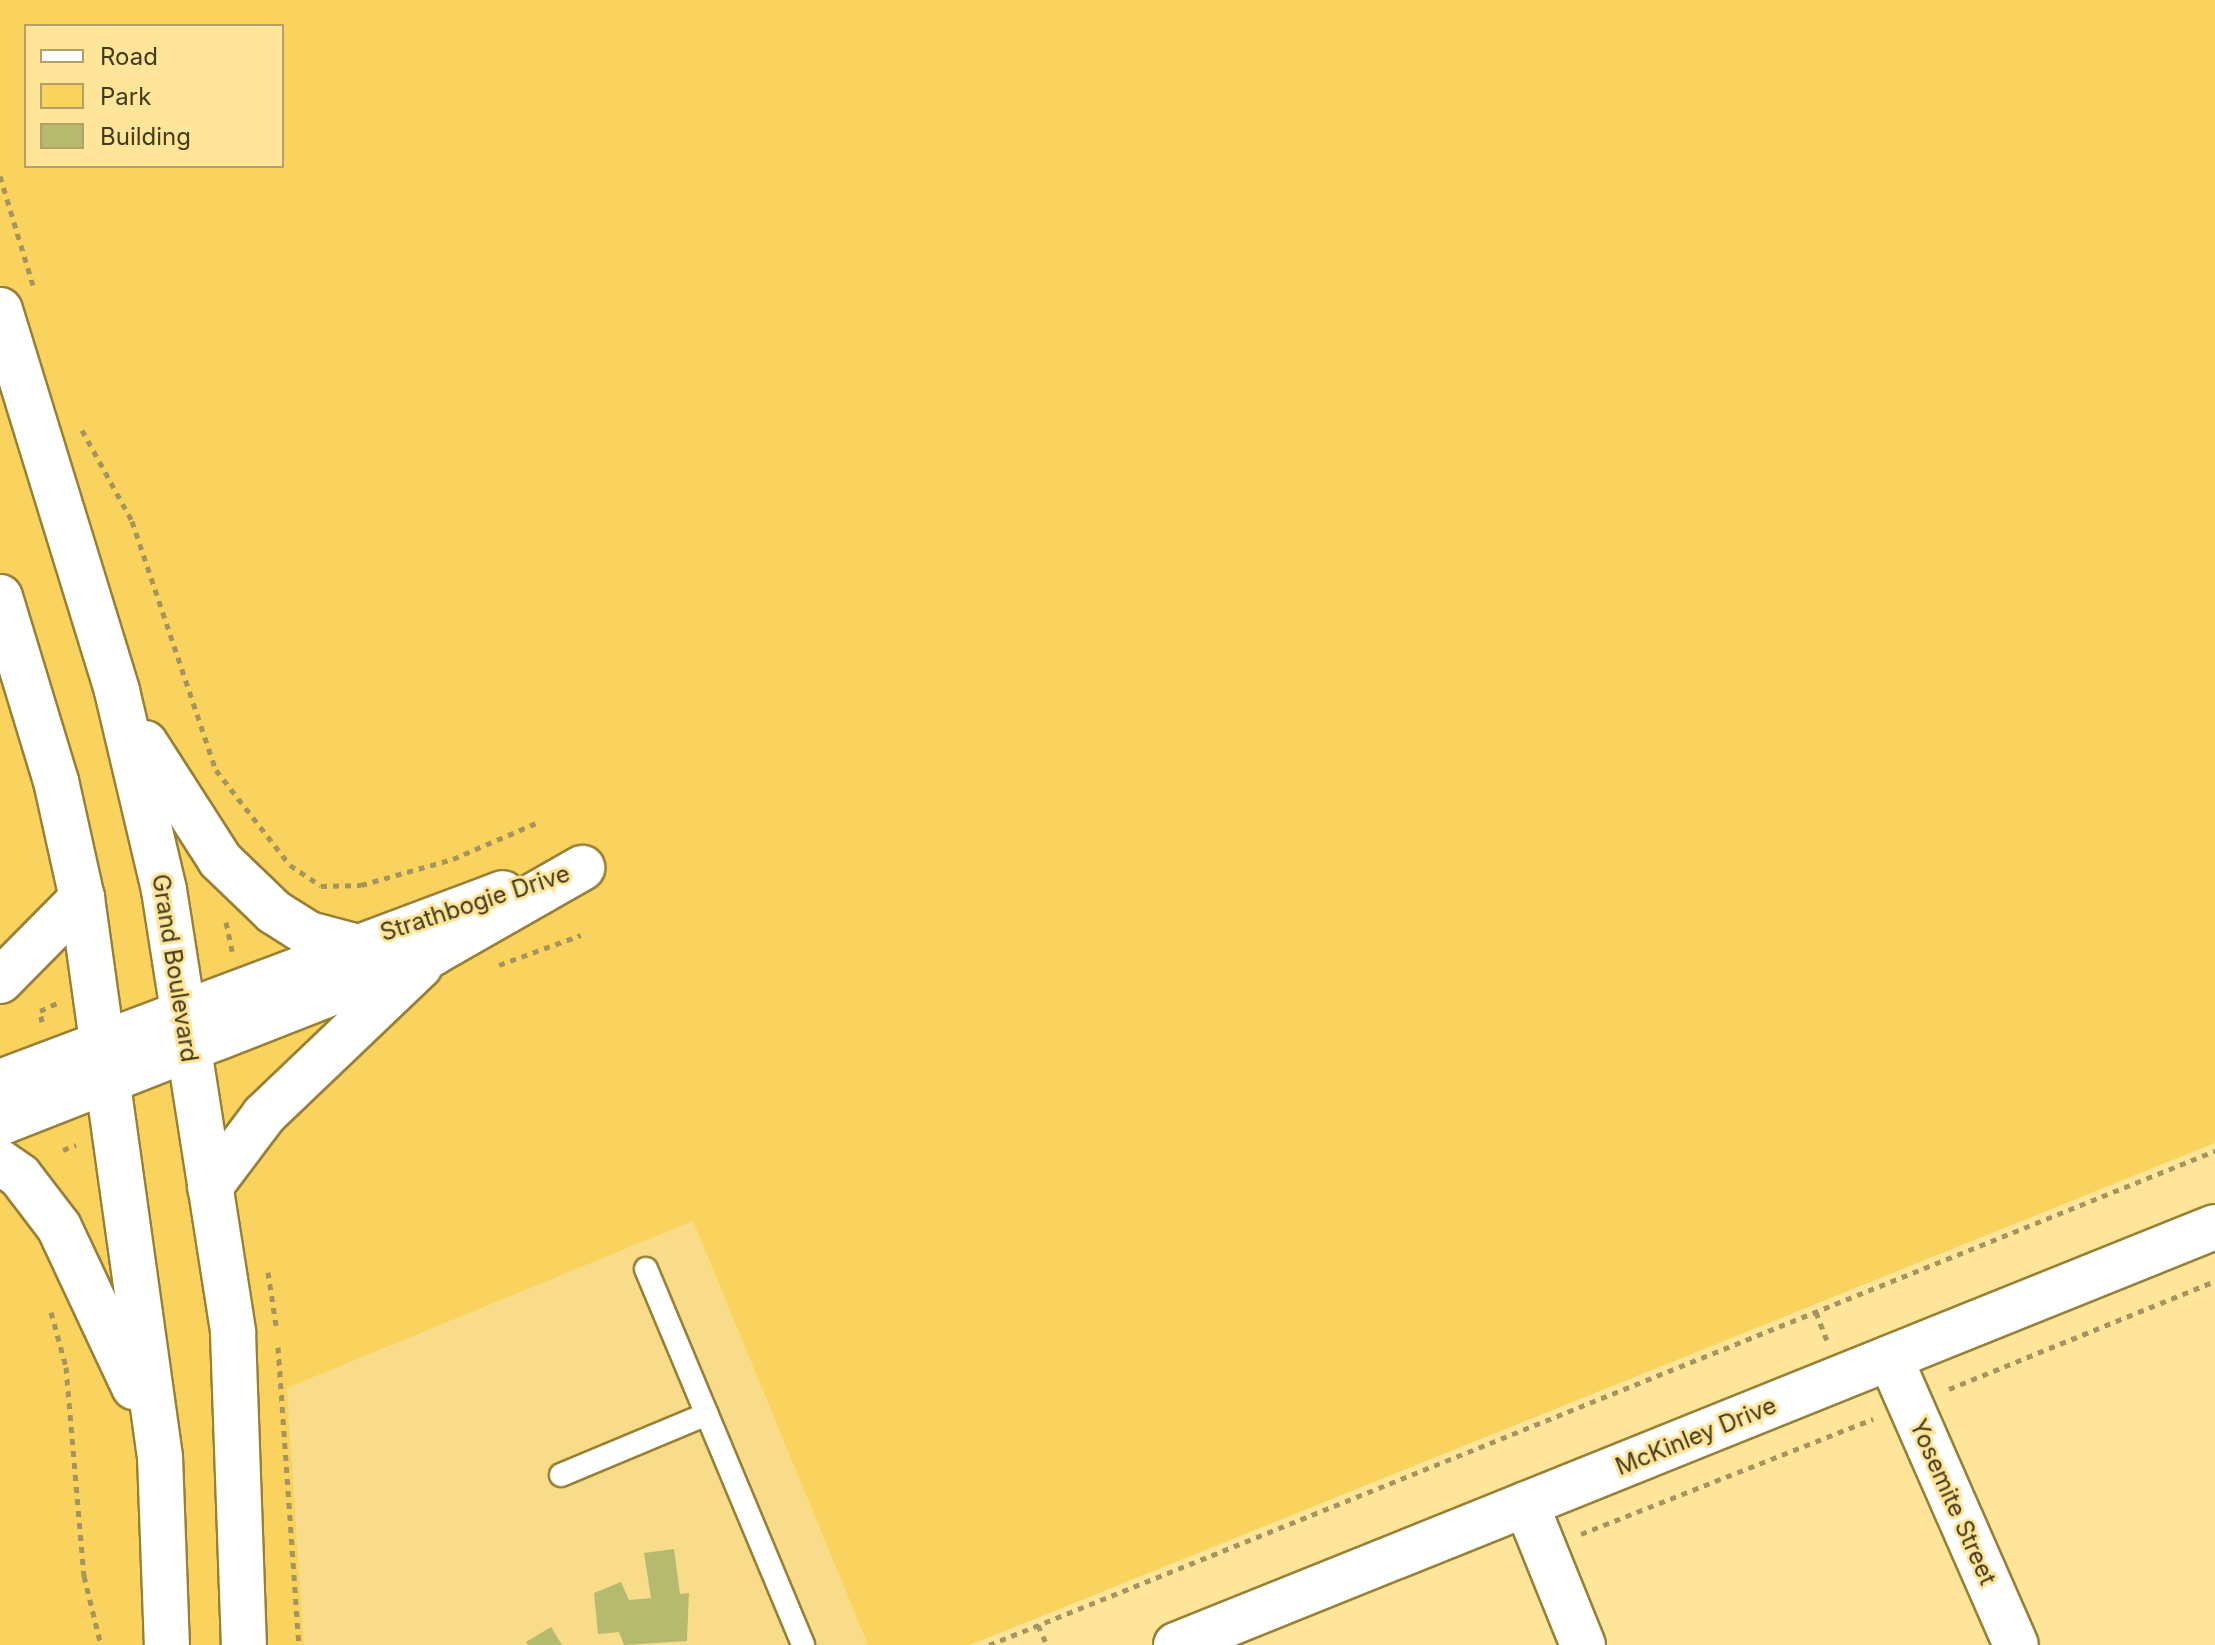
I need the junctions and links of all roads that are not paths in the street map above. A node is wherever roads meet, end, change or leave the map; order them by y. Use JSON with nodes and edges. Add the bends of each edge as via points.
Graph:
{"nodes":[{"id":1,"x":18,"y":302,"type":"edge"},
{"id":2,"x":0,"y":597,"type":"edge"},
{"id":3,"x":117,"y":691,"type":"junction"},
{"id":4,"x":82,"y":898,"type":"junction"},
{"id":5,"x":351,"y":945,"type":"junction"},
{"id":6,"x":433,"y":953,"type":"junction"},
{"id":7,"x":0,"y":981,"type":"edge"},
{"id":8,"x":186,"y":1030,"type":"junction"},
{"id":9,"x":106,"y":1060,"type":"junction"},
{"id":10,"x":0,"y":1082,"type":"edge"},
{"id":11,"x":0,"y":1123,"type":"edge"},
{"id":12,"x":0,"y":1162,"type":"edge"},
{"id":13,"x":210,"y":1187,"type":"junction"},
{"id":14,"x":2215,"y":1227,"type":"edge"},
{"id":15,"x":646,"y":1269,"type":"dead end"},
{"id":16,"x":1890,"y":1358,"type":"junction"},
{"id":17,"x":707,"y":1414,"type":"junction"},
{"id":18,"x":160,"y":1457,"type":"junction"},
{"id":19,"x":561,"y":1475,"type":"dead end"},
{"id":20,"x":1526,"y":1504,"type":"junction"},
{"id":21,"x":167,"y":1645,"type":"edge"},
{"id":22,"x":244,"y":1645,"type":"edge"},
{"id":23,"x":803,"y":1645,"type":"edge"},
{"id":24,"x":1176,"y":1645,"type":"edge"},
{"id":25,"x":1583,"y":1645,"type":"edge"},
{"id":26,"x":2016,"y":1645,"type":"edge"}],
"edges":[{"from":1,"to":3,"type":"street","name":"Grand Boulevard"},
{"from":2,"to":4,"type":"street","via":[[56,781]]},
{"from":3,"to":5,"type":"street","via":[[176,800],[220,860],[274,912],[309,934]]},
{"from":3,"to":8,"type":"street","name":"Grand Boulevard","via":[[164,890]]},
{"from":4,"to":7,"type":"street"},
{"from":4,"to":9,"type":"street"},
{"from":5,"to":6,"type":"street","name":"Strathbogie Drive","via":[[582,868]]},
{"from":5,"to":8,"type":"street","name":"Strathbogie Drive"},
{"from":6,"to":8,"type":"street","name":"Strathbogie Drive"},
{"from":6,"to":13,"type":"street","via":[[264,1115]]},
{"from":8,"to":9,"type":"street","name":"Strathbogie Drive"},
{"from":8,"to":13,"type":"street","name":"Grand Boulevard"},
{"from":9,"to":10,"type":"street","name":"Strathbogie Drive"},
{"from":9,"to":11,"type":"street","name":"Strathbogie Drive"},
{"from":9,"to":18,"type":"street"},
{"from":12,"to":18,"type":"street","via":[[20,1176],[59,1227],[114,1332]]},
{"from":13,"to":22,"type":"street","name":"Grand Boulevard","via":[[233,1333]]},
{"from":14,"to":16,"type":"street","name":"McKinley Drive"},
{"from":15,"to":17,"type":"lane"},
{"from":16,"to":20,"type":"street","name":"McKinley Drive"},
{"from":16,"to":26,"type":"street","name":"Yosemite Street"},
{"from":17,"to":19,"type":"lane"},
{"from":17,"to":23,"type":"lane"},
{"from":18,"to":21,"type":"street"},
{"from":20,"to":24,"type":"street","name":"McKinley Drive"},
{"from":20,"to":25,"type":"street"}]}
